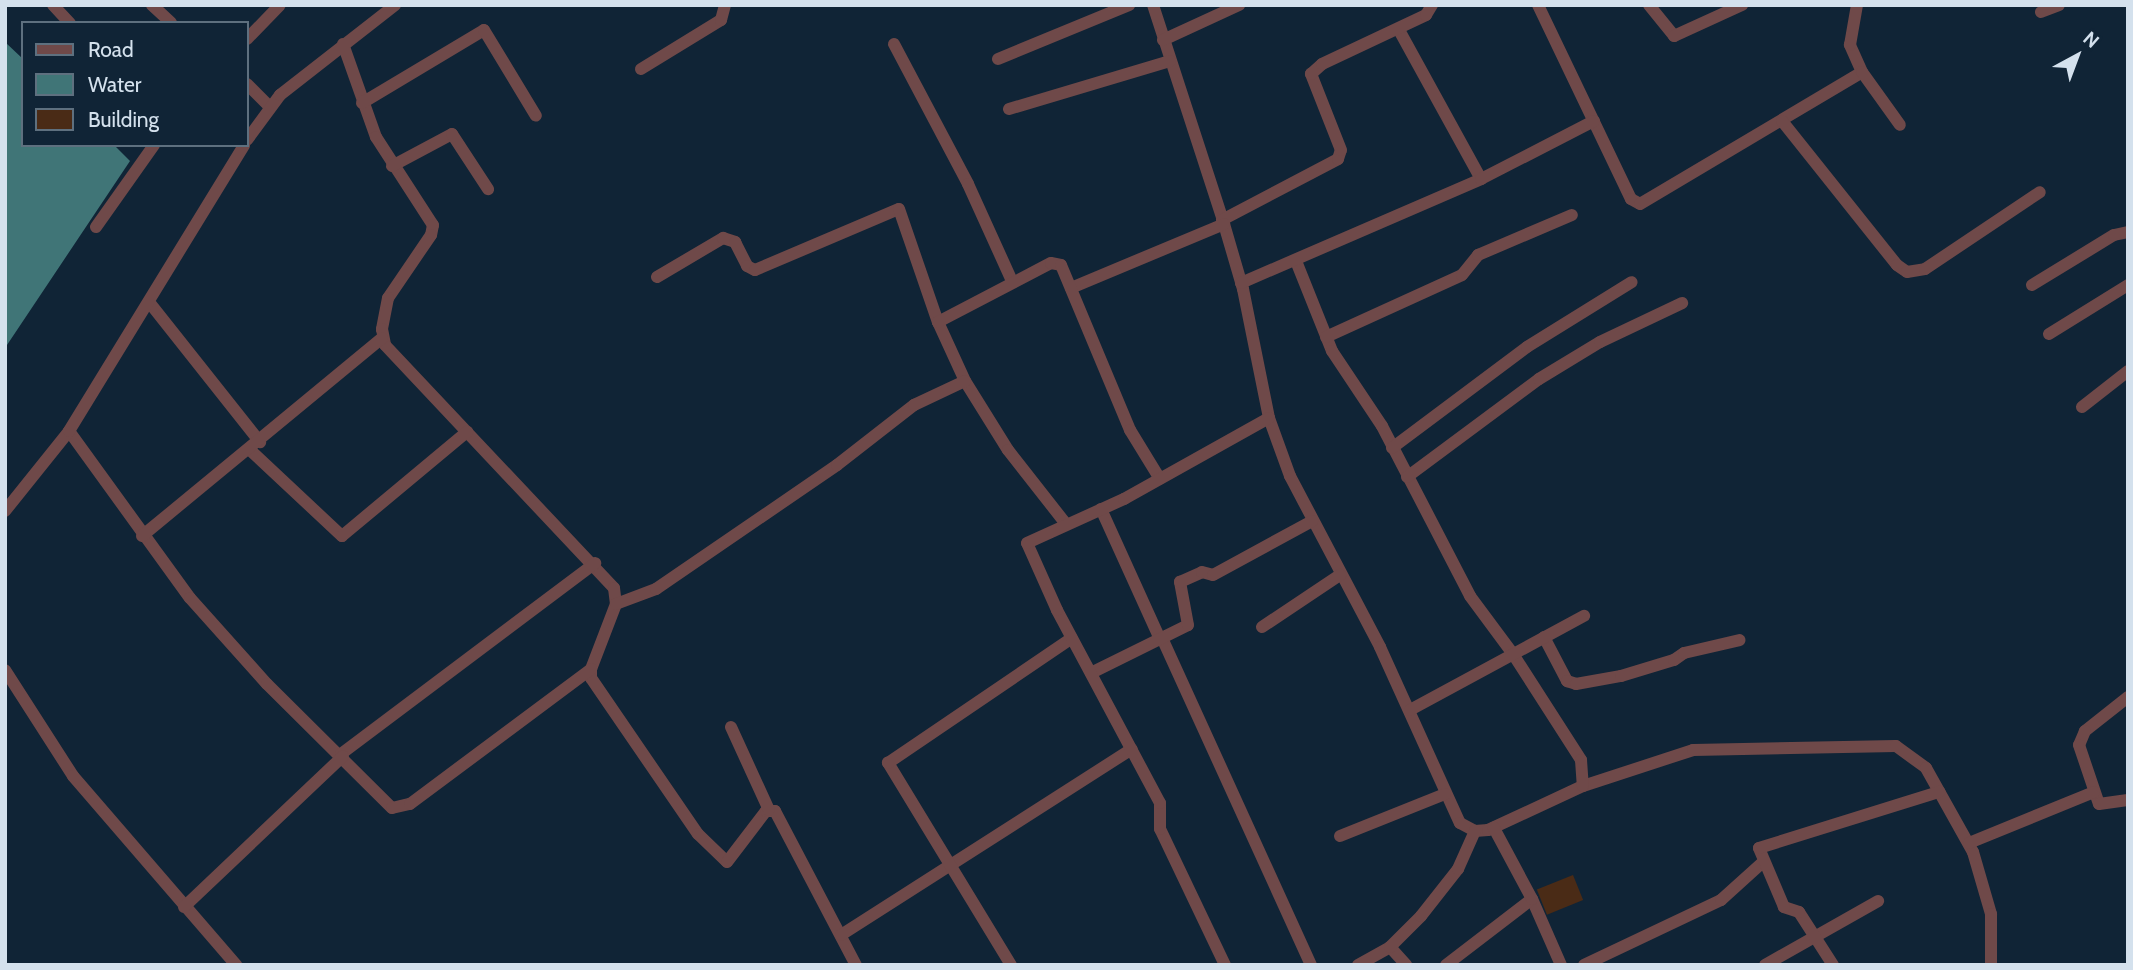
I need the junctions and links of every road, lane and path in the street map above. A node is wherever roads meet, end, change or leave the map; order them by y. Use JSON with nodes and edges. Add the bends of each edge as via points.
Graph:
{"nodes":[{"id":1,"x":53,"y":5,"type":"edge"},
{"id":2,"x":152,"y":5,"type":"edge"},
{"id":3,"x":280,"y":5,"type":"edge"},
{"id":4,"x":395,"y":5,"type":"edge"},
{"id":5,"x":725,"y":5,"type":"edge"},
{"id":6,"x":1129,"y":5,"type":"edge"},
{"id":7,"x":1153,"y":5,"type":"edge"},
{"id":8,"x":1239,"y":5,"type":"edge"},
{"id":9,"x":1432,"y":5,"type":"edge"},
{"id":10,"x":1538,"y":5,"type":"edge"},
{"id":11,"x":1649,"y":5,"type":"edge"},
{"id":12,"x":1742,"y":5,"type":"edge"},
{"id":13,"x":1857,"y":5,"type":"edge"},
{"id":14,"x":2059,"y":5,"type":"edge"},
{"id":15,"x":2041,"y":12,"type":"dead end"},
{"id":16,"x":68,"y":21,"type":"edge"},
{"id":17,"x":168,"y":21,"type":"edge"},
{"id":18,"x":1399,"y":30,"type":"junction"},
{"id":19,"x":248,"y":38,"type":"edge"},
{"id":20,"x":1163,"y":40,"type":"junction"},
{"id":21,"x":343,"y":44,"type":"junction"},
{"id":22,"x":894,"y":44,"type":"dead end"},
{"id":23,"x":998,"y":59,"type":"dead end"},
{"id":24,"x":1170,"y":61,"type":"junction"},
{"id":25,"x":641,"y":69,"type":"dead end"},
{"id":26,"x":1861,"y":72,"type":"junction"},
{"id":27,"x":248,"y":85,"type":"edge"},
{"id":28,"x":362,"y":103,"type":"junction"},
{"id":29,"x":268,"y":106,"type":"junction"},
{"id":30,"x":1009,"y":109,"type":"dead end"},
{"id":31,"x":536,"y":116,"type":"dead end"},
{"id":32,"x":1594,"y":121,"type":"junction"},
{"id":33,"x":1782,"y":121,"type":"junction"},
{"id":34,"x":1900,"y":125,"type":"dead end"},
{"id":35,"x":248,"y":138,"type":"edge"},
{"id":36,"x":153,"y":147,"type":"edge"},
{"id":37,"x":243,"y":147,"type":"edge"},
{"id":38,"x":392,"y":166,"type":"junction"},
{"id":39,"x":1481,"y":179,"type":"junction"},
{"id":40,"x":488,"y":189,"type":"dead end"},
{"id":41,"x":2040,"y":192,"type":"dead end"},
{"id":42,"x":1572,"y":215,"type":"dead end"},
{"id":43,"x":1223,"y":222,"type":"junction"},
{"id":44,"x":96,"y":228,"type":"dead end"},
{"id":45,"x":2128,"y":232,"type":"edge"},
{"id":46,"x":1296,"y":261,"type":"junction"},
{"id":47,"x":657,"y":278,"type":"dead end"},
{"id":48,"x":1012,"y":281,"type":"junction"},
{"id":49,"x":1632,"y":282,"type":"dead end"},
{"id":50,"x":1241,"y":283,"type":"junction"},
{"id":51,"x":2032,"y":285,"type":"dead end"},
{"id":52,"x":2128,"y":285,"type":"edge"},
{"id":53,"x":1071,"y":288,"type":"junction"},
{"id":54,"x":149,"y":302,"type":"junction"},
{"id":55,"x":1682,"y":303,"type":"dead end"},
{"id":56,"x":938,"y":322,"type":"junction"},
{"id":57,"x":2049,"y":334,"type":"dead end"},
{"id":58,"x":1326,"y":337,"type":"junction"},
{"id":59,"x":382,"y":338,"type":"junction"},
{"id":60,"x":2128,"y":371,"type":"edge"},
{"id":61,"x":965,"y":381,"type":"junction"},
{"id":62,"x":2082,"y":407,"type":"dead end"},
{"id":63,"x":1269,"y":418,"type":"junction"},
{"id":64,"x":69,"y":431,"type":"junction"},
{"id":65,"x":467,"y":432,"type":"junction"},
{"id":66,"x":255,"y":446,"type":"junction"},
{"id":67,"x":1392,"y":448,"type":"junction"},
{"id":68,"x":1406,"y":477,"type":"junction"},
{"id":69,"x":1160,"y":479,"type":"junction"},
{"id":70,"x":1101,"y":509,"type":"junction"},
{"id":71,"x":5,"y":511,"type":"edge"},
{"id":72,"x":1312,"y":521,"type":"junction"},
{"id":73,"x":1066,"y":524,"type":"junction"},
{"id":74,"x":142,"y":536,"type":"junction"},
{"id":75,"x":595,"y":563,"type":"junction"},
{"id":76,"x":1340,"y":575,"type":"junction"},
{"id":77,"x":616,"y":604,"type":"junction"},
{"id":78,"x":1584,"y":616,"type":"dead end"},
{"id":79,"x":1262,"y":627,"type":"dead end"},
{"id":80,"x":1544,"y":637,"type":"junction"},
{"id":81,"x":1072,"y":638,"type":"junction"},
{"id":82,"x":1161,"y":639,"type":"junction"},
{"id":83,"x":1740,"y":640,"type":"dead end"},
{"id":84,"x":1513,"y":653,"type":"junction"},
{"id":85,"x":591,"y":668,"type":"junction"},
{"id":86,"x":5,"y":670,"type":"edge"},
{"id":87,"x":1091,"y":673,"type":"junction"},
{"id":88,"x":2128,"y":697,"type":"edge"},
{"id":89,"x":1409,"y":709,"type":"junction"},
{"id":90,"x":731,"y":727,"type":"dead end"},
{"id":91,"x":1132,"y":749,"type":"junction"},
{"id":92,"x":342,"y":755,"type":"junction"},
{"id":93,"x":1583,"y":786,"type":"junction"},
{"id":94,"x":1939,"y":792,"type":"junction"},
{"id":95,"x":2094,"y":792,"type":"junction"},
{"id":96,"x":1445,"y":794,"type":"junction"},
{"id":97,"x":2128,"y":800,"type":"edge"},
{"id":98,"x":769,"y":810,"type":"junction"},
{"id":99,"x":1494,"y":828,"type":"junction"},
{"id":100,"x":1475,"y":831,"type":"junction"},
{"id":101,"x":1339,"y":836,"type":"dead end"},
{"id":102,"x":1969,"y":842,"type":"junction"},
{"id":103,"x":1762,"y":863,"type":"junction"},
{"id":104,"x":953,"y":866,"type":"junction"},
{"id":105,"x":1532,"y":899,"type":"junction"},
{"id":106,"x":1878,"y":901,"type":"dead end"},
{"id":107,"x":184,"y":907,"type":"junction"},
{"id":108,"x":841,"y":934,"type":"junction"},
{"id":109,"x":1816,"y":937,"type":"junction"},
{"id":110,"x":1390,"y":947,"type":"junction"},
{"id":111,"x":1771,"y":964,"type":"edge"},
{"id":112,"x":236,"y":965,"type":"edge"},
{"id":113,"x":856,"y":965,"type":"edge"},
{"id":114,"x":1011,"y":965,"type":"edge"},
{"id":115,"x":1225,"y":965,"type":"edge"},
{"id":116,"x":1311,"y":965,"type":"edge"},
{"id":117,"x":1358,"y":965,"type":"edge"},
{"id":118,"x":1406,"y":965,"type":"edge"},
{"id":119,"x":1446,"y":965,"type":"edge"},
{"id":120,"x":1561,"y":965,"type":"edge"},
{"id":121,"x":1584,"y":965,"type":"edge"},
{"id":122,"x":1833,"y":965,"type":"edge"},
{"id":123,"x":1991,"y":965,"type":"edge"}],
"edges":[{"from":1,"to":16,"type":"street"},
{"from":2,"to":17,"type":"street"},
{"from":3,"to":19,"type":"street"},
{"from":4,"to":21,"type":"street"},
{"from":5,"to":25,"type":"street","via":[[721,20]]},
{"from":6,"to":23,"type":"street"},
{"from":7,"to":20,"type":"street"},
{"from":8,"to":20,"type":"street"},
{"from":9,"to":18,"type":"street","via":[[1426,15]]},
{"from":10,"to":32,"type":"street"},
{"from":11,"to":12,"type":"street","via":[[1674,36]]},
{"from":13,"to":26,"type":"street","via":[[1850,45]]},
{"from":14,"to":15,"type":"street"},
{"from":18,"to":39,"type":"street"},
{"from":18,"to":43,"type":"street","via":[[1322,64],[1311,74],[1341,155]]},
{"from":20,"to":24,"type":"street"},
{"from":21,"to":28,"type":"street"},
{"from":21,"to":29,"type":"street"},
{"from":22,"to":48,"type":"street","via":[[968,184]]},
{"from":24,"to":30,"type":"street"},
{"from":24,"to":43,"type":"street"},
{"from":26,"to":33,"type":"street"},
{"from":26,"to":34,"type":"street"},
{"from":27,"to":29,"type":"street"},
{"from":28,"to":31,"type":"street","via":[[484,30]]},
{"from":28,"to":38,"type":"street"},
{"from":29,"to":35,"type":"street"},
{"from":32,"to":33,"type":"street","via":[[1631,199],[1640,204]]},
{"from":32,"to":39,"type":"street"},
{"from":33,"to":41,"type":"street","via":[[1897,265],[1908,272],[1926,269]]},
{"from":36,"to":44,"type":"street"},
{"from":37,"to":54,"type":"street"},
{"from":38,"to":40,"type":"street","via":[[452,134]]},
{"from":38,"to":59,"type":"street","via":[[433,227],[388,298]]},
{"from":39,"to":46,"type":"street"},
{"from":42,"to":58,"type":"street","via":[[1478,255],[1462,275]]},
{"from":43,"to":50,"type":"street"},
{"from":43,"to":53,"type":"street"},
{"from":45,"to":51,"type":"street","via":[[2114,235]]},
{"from":46,"to":50,"type":"street"},
{"from":46,"to":58,"type":"street"},
{"from":47,"to":56,"type":"street","via":[[727,237],[755,270],[894,207],[900,211]]},
{"from":48,"to":53,"type":"street","via":[[1055,262],[1063,267]]},
{"from":48,"to":56,"type":"street"},
{"from":49,"to":67,"type":"street","via":[[1527,347]]},
{"from":50,"to":63,"type":"street"},
{"from":52,"to":57,"type":"street"},
{"from":53,"to":69,"type":"street","via":[[1130,430]]},
{"from":54,"to":64,"type":"street"},
{"from":54,"to":66,"type":"street"},
{"from":55,"to":68,"type":"street","via":[[1600,342],[1539,379]]},
{"from":56,"to":61,"type":"street"},
{"from":58,"to":67,"type":"street"},
{"from":59,"to":65,"type":"street","via":[[387,350]]},
{"from":59,"to":66,"type":"street"},
{"from":60,"to":62,"type":"street"},
{"from":61,"to":73,"type":"street","via":[[1007,450]]},
{"from":61,"to":77,"type":"street","via":[[914,405],[837,465],[656,589]]},
{"from":63,"to":69,"type":"street"},
{"from":63,"to":72,"type":"street"},
{"from":64,"to":71,"type":"street"},
{"from":64,"to":74,"type":"street"},
{"from":65,"to":66,"type":"street","via":[[342,536]]},
{"from":65,"to":75,"type":"street"},
{"from":66,"to":74,"type":"street"},
{"from":67,"to":68,"type":"street"},
{"from":68,"to":84,"type":"street","via":[[1470,596]]},
{"from":69,"to":70,"type":"street"},
{"from":70,"to":73,"type":"street"},
{"from":70,"to":82,"type":"street"},
{"from":72,"to":76,"type":"street"},
{"from":72,"to":82,"type":"street","via":[[1213,575],[1202,572],[1180,582],[1190,624]]},
{"from":73,"to":81,"type":"street","via":[[1027,543]]},
{"from":74,"to":92,"type":"street","via":[[267,684]]},
{"from":75,"to":77,"type":"street","via":[[614,588]]},
{"from":75,"to":92,"type":"street"},
{"from":76,"to":79,"type":"street"},
{"from":76,"to":89,"type":"street"},
{"from":77,"to":85,"type":"street"},
{"from":78,"to":80,"type":"street"},
{"from":80,"to":83,"type":"street","via":[[1567,681],[1576,684],[1621,676],[1676,660],[1684,653]]},
{"from":80,"to":84,"type":"street"},
{"from":81,"to":87,"type":"street"},
{"from":81,"to":104,"type":"street","via":[[888,763]]},
{"from":82,"to":87,"type":"street"},
{"from":82,"to":116,"type":"street"},
{"from":84,"to":89,"type":"street"},
{"from":84,"to":93,"type":"street","via":[[1581,760]]},
{"from":85,"to":92,"type":"street","via":[[401,808],[385,804]]},
{"from":85,"to":98,"type":"street","via":[[599,693],[719,859],[732,859]]},
{"from":86,"to":107,"type":"street","via":[[73,776]]},
{"from":87,"to":91,"type":"street"},
{"from":88,"to":95,"type":"street","via":[[2080,740],[2079,752]]},
{"from":89,"to":96,"type":"street"},
{"from":90,"to":98,"type":"street"},
{"from":91,"to":104,"type":"street"},
{"from":91,"to":115,"type":"street","via":[[1160,803],[1160,829]]},
{"from":92,"to":107,"type":"street"},
{"from":93,"to":94,"type":"street","via":[[1693,750],[1888,745],[1912,753]]},
{"from":93,"to":99,"type":"street"},
{"from":94,"to":102,"type":"street"},
{"from":94,"to":103,"type":"street","via":[[1761,846]]},
{"from":95,"to":97,"type":"street","via":[[2102,807]]},
{"from":95,"to":102,"type":"street"},
{"from":96,"to":100,"type":"street","via":[[1456,817]]},
{"from":96,"to":101,"type":"street"},
{"from":98,"to":108,"type":"street","via":[[778,815]]},
{"from":99,"to":100,"type":"street"},
{"from":99,"to":105,"type":"street"},
{"from":100,"to":110,"type":"street","via":[[1445,887]]},
{"from":102,"to":123,"type":"street","via":[[1992,914]]},
{"from":103,"to":109,"type":"street","via":[[1784,906],[1799,912]]},
{"from":103,"to":121,"type":"street","via":[[1721,900]]},
{"from":104,"to":108,"type":"street"},
{"from":104,"to":114,"type":"street"},
{"from":105,"to":119,"type":"street"},
{"from":105,"to":120,"type":"street"},
{"from":106,"to":109,"type":"street"},
{"from":107,"to":112,"type":"street"},
{"from":108,"to":113,"type":"street"},
{"from":109,"to":111,"type":"street"},
{"from":109,"to":122,"type":"street"},
{"from":110,"to":117,"type":"street"},
{"from":110,"to":118,"type":"street"}]}
